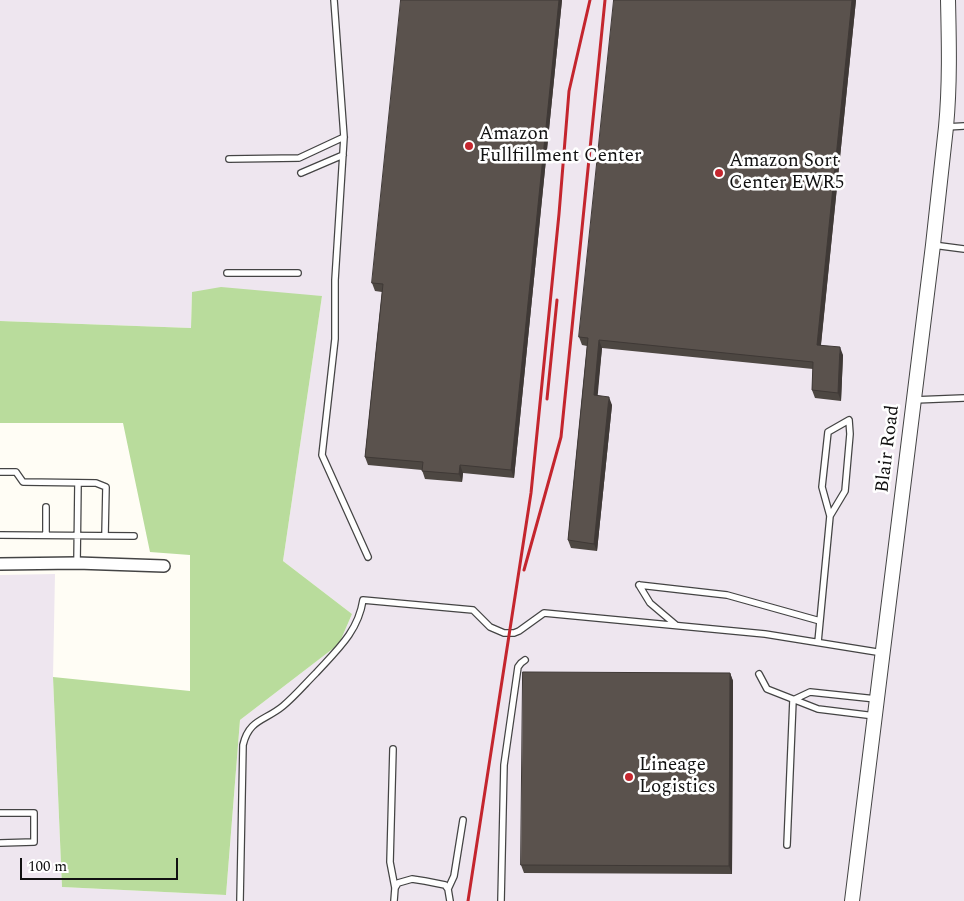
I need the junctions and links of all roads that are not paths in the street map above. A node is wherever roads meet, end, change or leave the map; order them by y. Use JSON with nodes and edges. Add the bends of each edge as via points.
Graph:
{"nodes":[{"id":1,"x":334,"y":0,"type":"edge"},
{"id":2,"x":948,"y":0,"type":"edge"},
{"id":3,"x":964,"y":126,"type":"edge"},
{"id":4,"x":946,"y":127,"type":"junction"},
{"id":5,"x":344,"y":137,"type":"junction"},
{"id":6,"x":343,"y":155,"type":"junction"},
{"id":7,"x":229,"y":159,"type":"dead end"},
{"id":8,"x":301,"y":173,"type":"dead end"},
{"id":9,"x":933,"y":245,"type":"junction"},
{"id":10,"x":964,"y":249,"type":"edge"},
{"id":11,"x":227,"y":273,"type":"dead end"},
{"id":12,"x":298,"y":273,"type":"dead end"},
{"id":13,"x":964,"y":398,"type":"edge"},
{"id":14,"x":914,"y":400,"type":"junction"},
{"id":15,"x":0,"y":472,"type":"edge"},
{"id":16,"x":78,"y":483,"type":"junction"},
{"id":17,"x":46,"y":507,"type":"dead end"},
{"id":18,"x":830,"y":516,"type":"junction"},
{"id":19,"x":0,"y":535,"type":"edge"},
{"id":20,"x":46,"y":535,"type":"junction"},
{"id":21,"x":77,"y":535,"type":"junction"},
{"id":22,"x":105,"y":536,"type":"junction"},
{"id":23,"x":134,"y":536,"type":"dead end"},
{"id":24,"x":368,"y":557,"type":"dead end"},
{"id":25,"x":77,"y":563,"type":"junction"},
{"id":26,"x":0,"y":564,"type":"edge"},
{"id":27,"x":164,"y":566,"type":"dead end"},
{"id":28,"x":820,"y":621,"type":"junction"},
{"id":29,"x":677,"y":626,"type":"junction"},
{"id":30,"x":818,"y":642,"type":"junction"},
{"id":31,"x":883,"y":653,"type":"junction"},
{"id":32,"x":525,"y":660,"type":"dead end"},
{"id":33,"x":759,"y":674,"type":"dead end"},
{"id":34,"x":793,"y":700,"type":"junction"},
{"id":35,"x":877,"y":700,"type":"junction"},
{"id":36,"x":875,"y":716,"type":"junction"},
{"id":37,"x":393,"y":749,"type":"dead end"},
{"id":38,"x":0,"y":812,"type":"edge"},
{"id":39,"x":463,"y":820,"type":"dead end"},
{"id":40,"x":0,"y":843,"type":"edge"},
{"id":41,"x":787,"y":845,"type":"dead end"},
{"id":42,"x":395,"y":888,"type":"junction"},
{"id":43,"x":448,"y":889,"type":"junction"},
{"id":44,"x":240,"y":901,"type":"edge"},
{"id":45,"x":394,"y":901,"type":"edge"},
{"id":46,"x":450,"y":901,"type":"edge"},
{"id":47,"x":500,"y":901,"type":"edge"},
{"id":48,"x":852,"y":901,"type":"edge"}],
"edges":[{"from":1,"to":5,"type":"lane"},
{"from":2,"to":4,"type":"street","name":"Blair Road"},
{"from":3,"to":4,"type":"lane"},
{"from":4,"to":9,"type":"street","name":"Blair Road"},
{"from":5,"to":6,"type":"lane"},
{"from":5,"to":7,"type":"lane","via":[[299,158]]},
{"from":6,"to":8,"type":"lane"},
{"from":6,"to":24,"type":"lane","via":[[335,280],[335,339],[322,455]]},
{"from":9,"to":10,"type":"lane"},
{"from":9,"to":14,"type":"street","name":"Blair Road"},
{"from":11,"to":12,"type":"lane"},
{"from":13,"to":14,"type":"lane"},
{"from":14,"to":31,"type":"street","name":"Blair Road"},
{"from":15,"to":16,"type":"lane","via":[[16,472],[23,482]]},
{"from":16,"to":21,"type":"lane"},
{"from":16,"to":22,"type":"lane","via":[[96,483],[106,487]]},
{"from":17,"to":20,"type":"lane"},
{"from":18,"to":18,"type":"lane","via":[[844,491],[849,420],[828,432],[822,488]]},
{"from":18,"to":28,"type":"lane"},
{"from":19,"to":20,"type":"lane"},
{"from":20,"to":21,"type":"lane"},
{"from":21,"to":22,"type":"lane"},
{"from":21,"to":25,"type":"lane"},
{"from":22,"to":23,"type":"lane"},
{"from":25,"to":26,"type":"street"},
{"from":25,"to":27,"type":"street"},
{"from":28,"to":29,"type":"lane","via":[[727,595],[639,585],[650,604]]},
{"from":28,"to":30,"type":"lane"},
{"from":29,"to":30,"type":"lane"},
{"from":29,"to":44,"type":"lane","via":[[544,613],[519,631],[504,633],[490,627],[473,610],[363,600],[359,618],[347,639],[290,700],[252,725],[246,735],[243,745]]},
{"from":30,"to":31,"type":"lane"},
{"from":31,"to":35,"type":"street","name":"Blair Road"},
{"from":32,"to":47,"type":"lane","via":[[518,667],[505,756]]},
{"from":33,"to":34,"type":"lane","via":[[767,689]]},
{"from":34,"to":35,"type":"lane","via":[[810,692]]},
{"from":34,"to":36,"type":"lane","via":[[818,710]]},
{"from":34,"to":41,"type":"lane"},
{"from":35,"to":36,"type":"street","name":"Blair Road"},
{"from":36,"to":48,"type":"street","name":"Blair Road"},
{"from":37,"to":42,"type":"lane","via":[[390,862]]},
{"from":38,"to":40,"type":"lane","via":[[34,813],[34,842]]},
{"from":39,"to":43,"type":"lane","via":[[454,876]]},
{"from":42,"to":43,"type":"lane","via":[[398,883],[412,879],[440,883]]},
{"from":42,"to":45,"type":"lane"},
{"from":43,"to":46,"type":"lane"}]}
